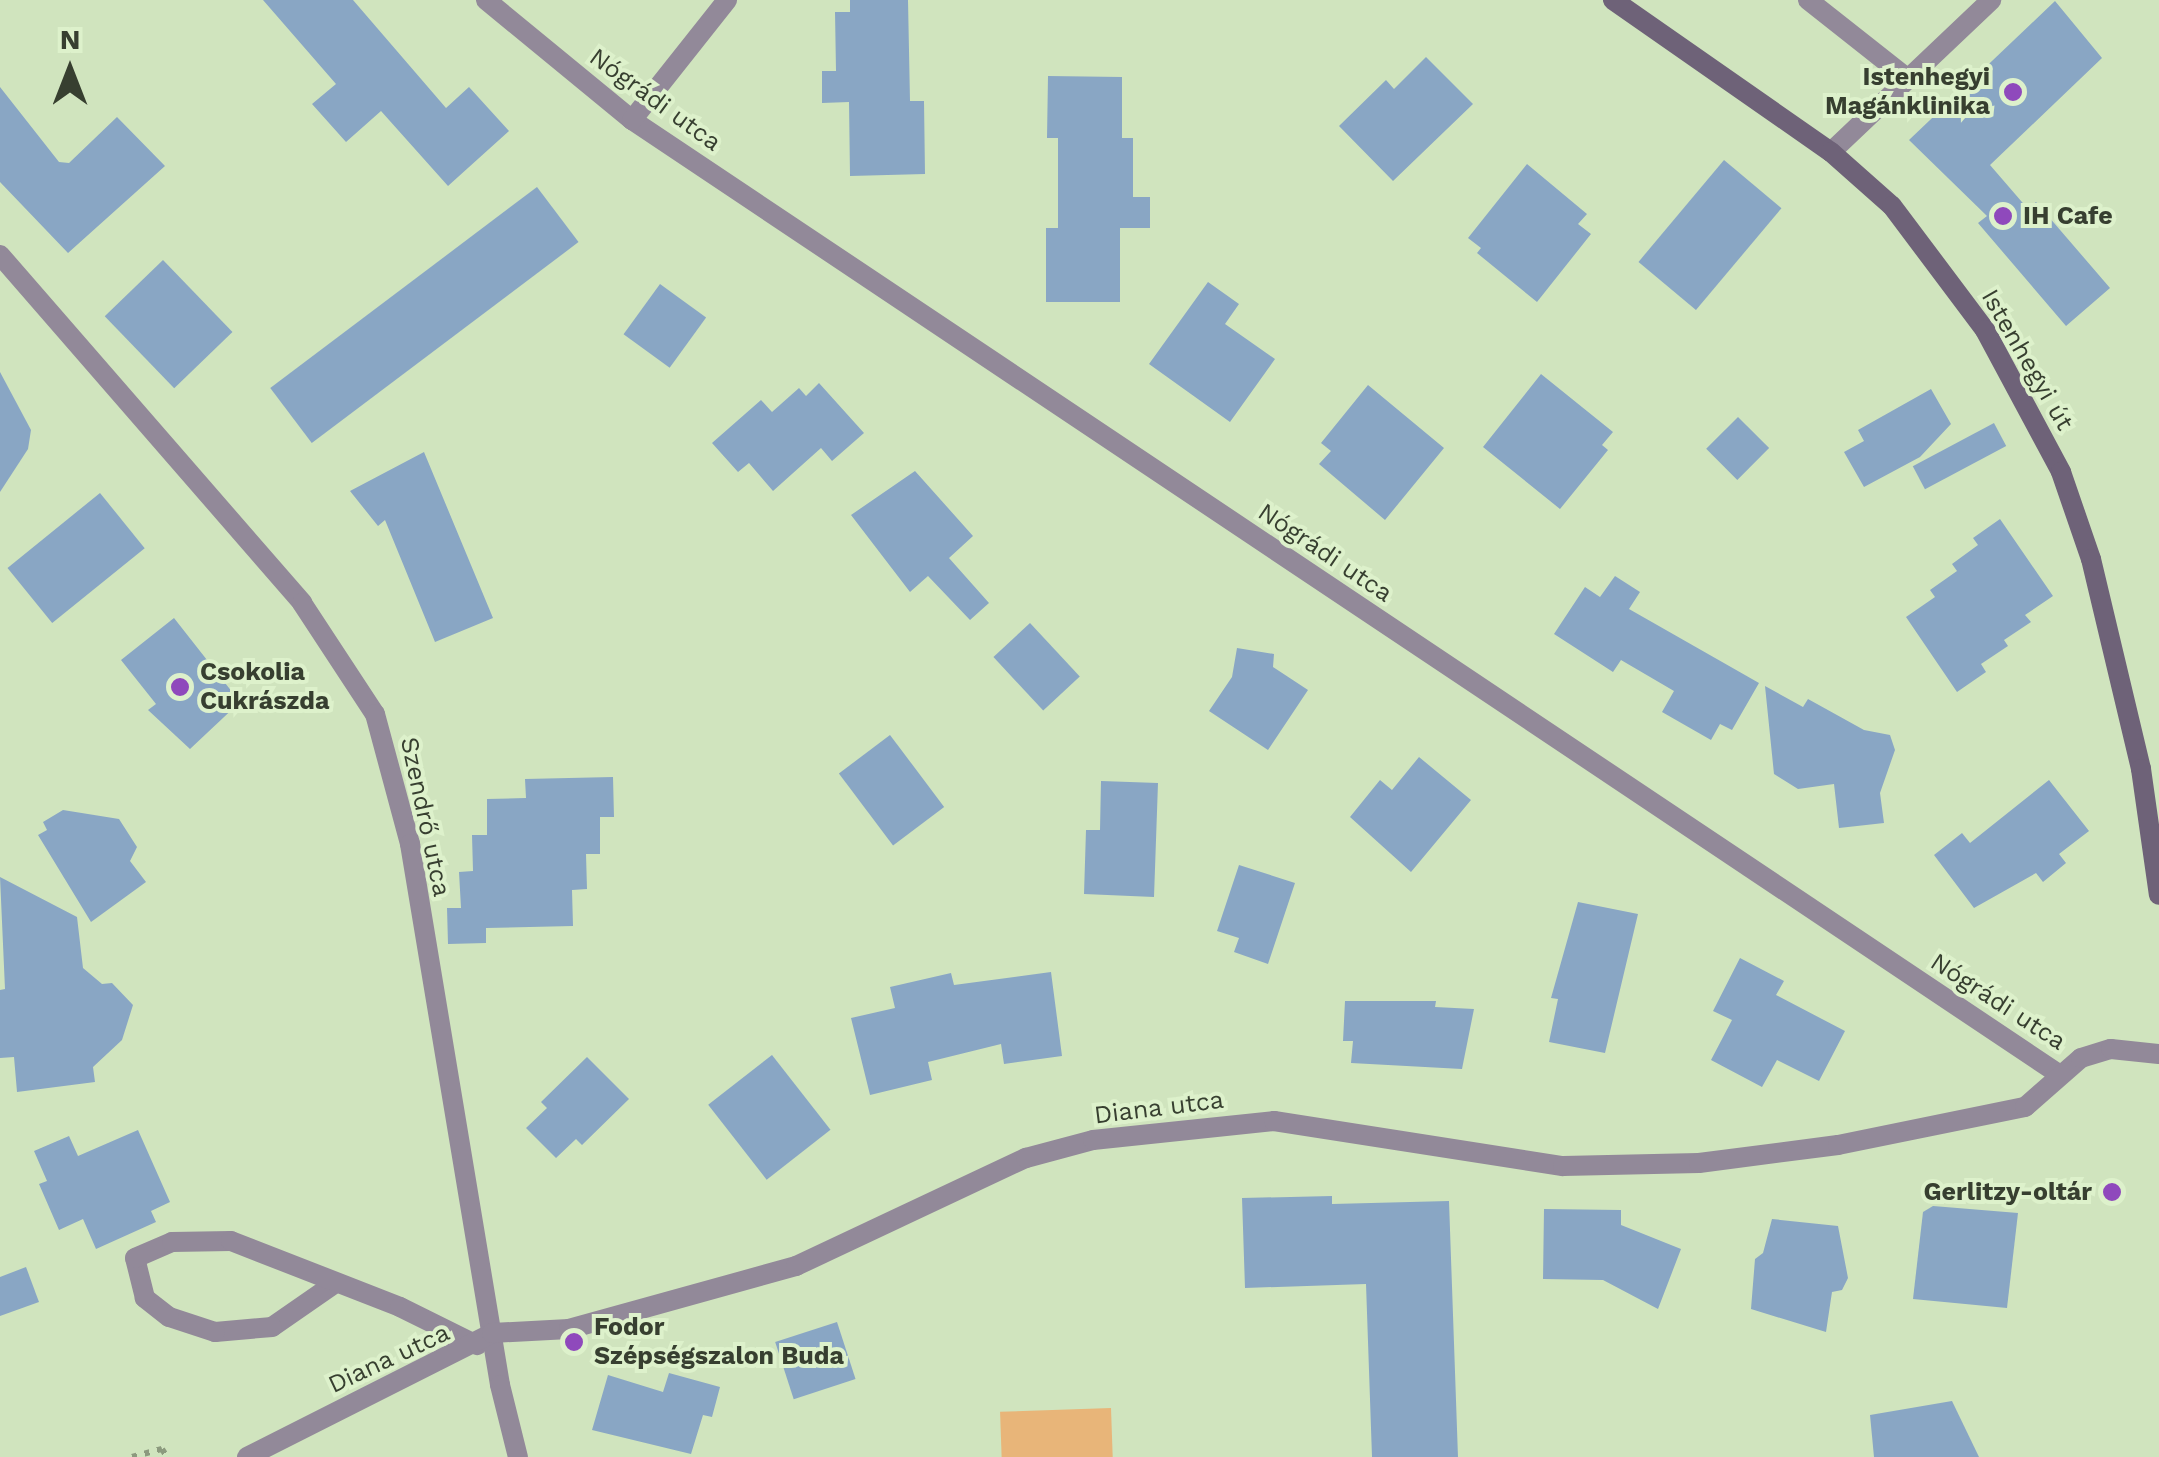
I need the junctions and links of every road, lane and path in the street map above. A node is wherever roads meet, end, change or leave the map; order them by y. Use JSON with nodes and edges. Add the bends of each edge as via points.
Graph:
{"nodes":[{"id":1,"x":486,"y":0,"type":"edge"},
{"id":2,"x":727,"y":0,"type":"edge"},
{"id":3,"x":1614,"y":0,"type":"edge"},
{"id":4,"x":1808,"y":0,"type":"edge"},
{"id":5,"x":1992,"y":0,"type":"edge"},
{"id":6,"x":1908,"y":79,"type":"junction"},
{"id":7,"x":632,"y":120,"type":"junction"},
{"id":8,"x":1832,"y":152,"type":"junction"},
{"id":9,"x":0,"y":255,"type":"edge"},
{"id":10,"x":2159,"y":895,"type":"edge"},
{"id":11,"x":2159,"y":1054,"type":"edge"},
{"id":12,"x":2057,"y":1072,"type":"junction"},
{"id":13,"x":334,"y":1284,"type":"junction"},
{"id":14,"x":484,"y":1339,"type":"junction"},
{"id":15,"x":132,"y":1457,"type":"edge"},
{"id":16,"x":167,"y":1457,"type":"edge"},
{"id":17,"x":247,"y":1457,"type":"edge"},
{"id":18,"x":518,"y":1457,"type":"edge"}],
"edges":[{"from":1,"to":7,"type":"street","name":"Nógrádi utca"},
{"from":2,"to":7,"type":"street"},
{"from":3,"to":8,"type":"street","name":"Istenhegyi út"},
{"from":4,"to":6,"type":"street"},
{"from":5,"to":6,"type":"street"},
{"from":6,"to":8,"type":"street"},
{"from":7,"to":12,"type":"street","name":"Nógrádi utca"},
{"from":8,"to":10,"type":"street","name":"Istenhegyi út","via":[[1892,206],[1942,266],[2061,472],[2119,662]]},
{"from":9,"to":14,"type":"street","name":"Szendrő utca","via":[[302,603],[375,714],[410,844]]},
{"from":11,"to":12,"type":"street","name":"Nógrádi utca","via":[[2111,1049]]},
{"from":12,"to":14,"type":"street","name":"Diana utca","via":[[2025,1107],[1838,1145],[1699,1164],[1563,1166],[1274,1121],[1146,1130],[1026,1158],[796,1266],[568,1330]]},
{"from":13,"to":13,"type":"street","via":[[232,1241],[172,1242],[135,1258],[145,1298],[168,1318],[215,1332],[272,1327]]},
{"from":13,"to":14,"type":"street"},
{"from":14,"to":17,"type":"street","name":"Diana utca"},
{"from":14,"to":18,"type":"street","name":"Szendrő utca"},
{"from":15,"to":16,"type":"path","via":[[162,1449]]}]}
